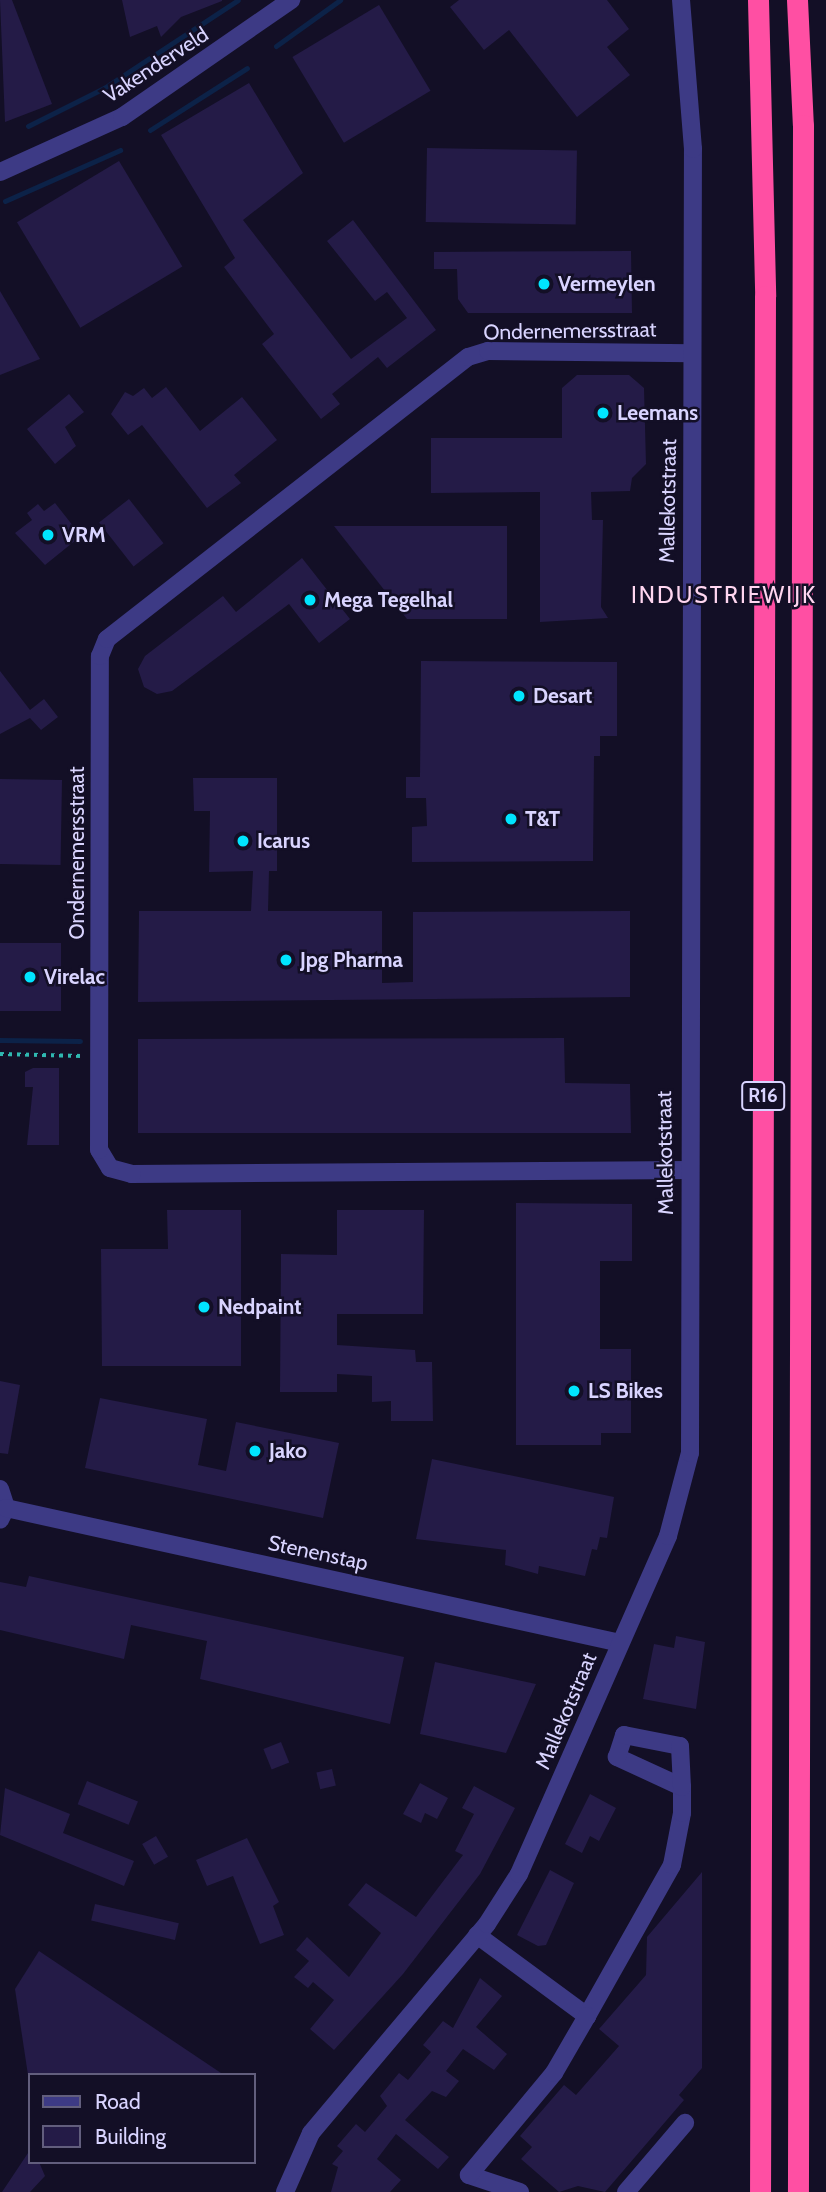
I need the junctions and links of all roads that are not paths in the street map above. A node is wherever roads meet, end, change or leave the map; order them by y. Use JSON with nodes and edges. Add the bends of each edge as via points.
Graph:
{"nodes":[{"id":1,"x":291,"y":0,"type":"edge"},
{"id":2,"x":681,"y":0,"type":"edge"},
{"id":3,"x":758,"y":0,"type":"edge"},
{"id":4,"x":797,"y":0,"type":"edge"},
{"id":5,"x":0,"y":172,"type":"edge"},
{"id":6,"x":692,"y":352,"type":"junction"},
{"id":7,"x":689,"y":1170,"type":"junction"},
{"id":8,"x":0,"y":1489,"type":"edge"},
{"id":9,"x":3,"y":1514,"type":"edge"},
{"id":10,"x":620,"y":1643,"type":"junction"},
{"id":11,"x":682,"y":1787,"type":"dead end"},
{"id":12,"x":477,"y":1935,"type":"junction"},
{"id":13,"x":587,"y":2016,"type":"junction"},
{"id":14,"x":685,"y":2123,"type":"dead end"},
{"id":15,"x":285,"y":2192,"type":"edge"},
{"id":16,"x":520,"y":2192,"type":"edge"},
{"id":17,"x":626,"y":2192,"type":"edge"},
{"id":18,"x":760,"y":2192,"type":"edge"},
{"id":19,"x":798,"y":2192,"type":"edge"}],
"edges":[{"from":1,"to":5,"type":"street","name":"Vakenderveld","via":[[122,117]]},
{"from":2,"to":6,"type":"street","name":"Mallekotstraat","via":[[693,149]]},
{"from":3,"to":18,"type":"highway","number":"R16","via":[[765,296]]},
{"from":4,"to":19,"type":"highway","number":"R16","via":[[803,125]]},
{"from":6,"to":7,"type":"street","name":"Mallekotstraat"},
{"from":6,"to":7,"type":"street","name":"Ondernemersstraat","via":[[488,351],[468,357],[107,639],[100,656],[99,1150],[110,1168],[132,1174]]},
{"from":7,"to":10,"type":"street","name":"Mallekotstraat","via":[[690,1453],[668,1536]]},
{"from":8,"to":9,"type":"street","name":"Stenenstap"},
{"from":9,"to":10,"type":"street","name":"Stenenstap"},
{"from":10,"to":12,"type":"street","name":"Mallekotstraat","via":[[519,1874]]},
{"from":11,"to":13,"type":"street","via":[[672,1865]]},
{"from":12,"to":13,"type":"street"},
{"from":12,"to":15,"type":"street","name":"Mallekotstraat","via":[[311,2133]]},
{"from":13,"to":16,"type":"street","via":[[554,2073],[469,2175]]},
{"from":14,"to":17,"type":"street"}]}
